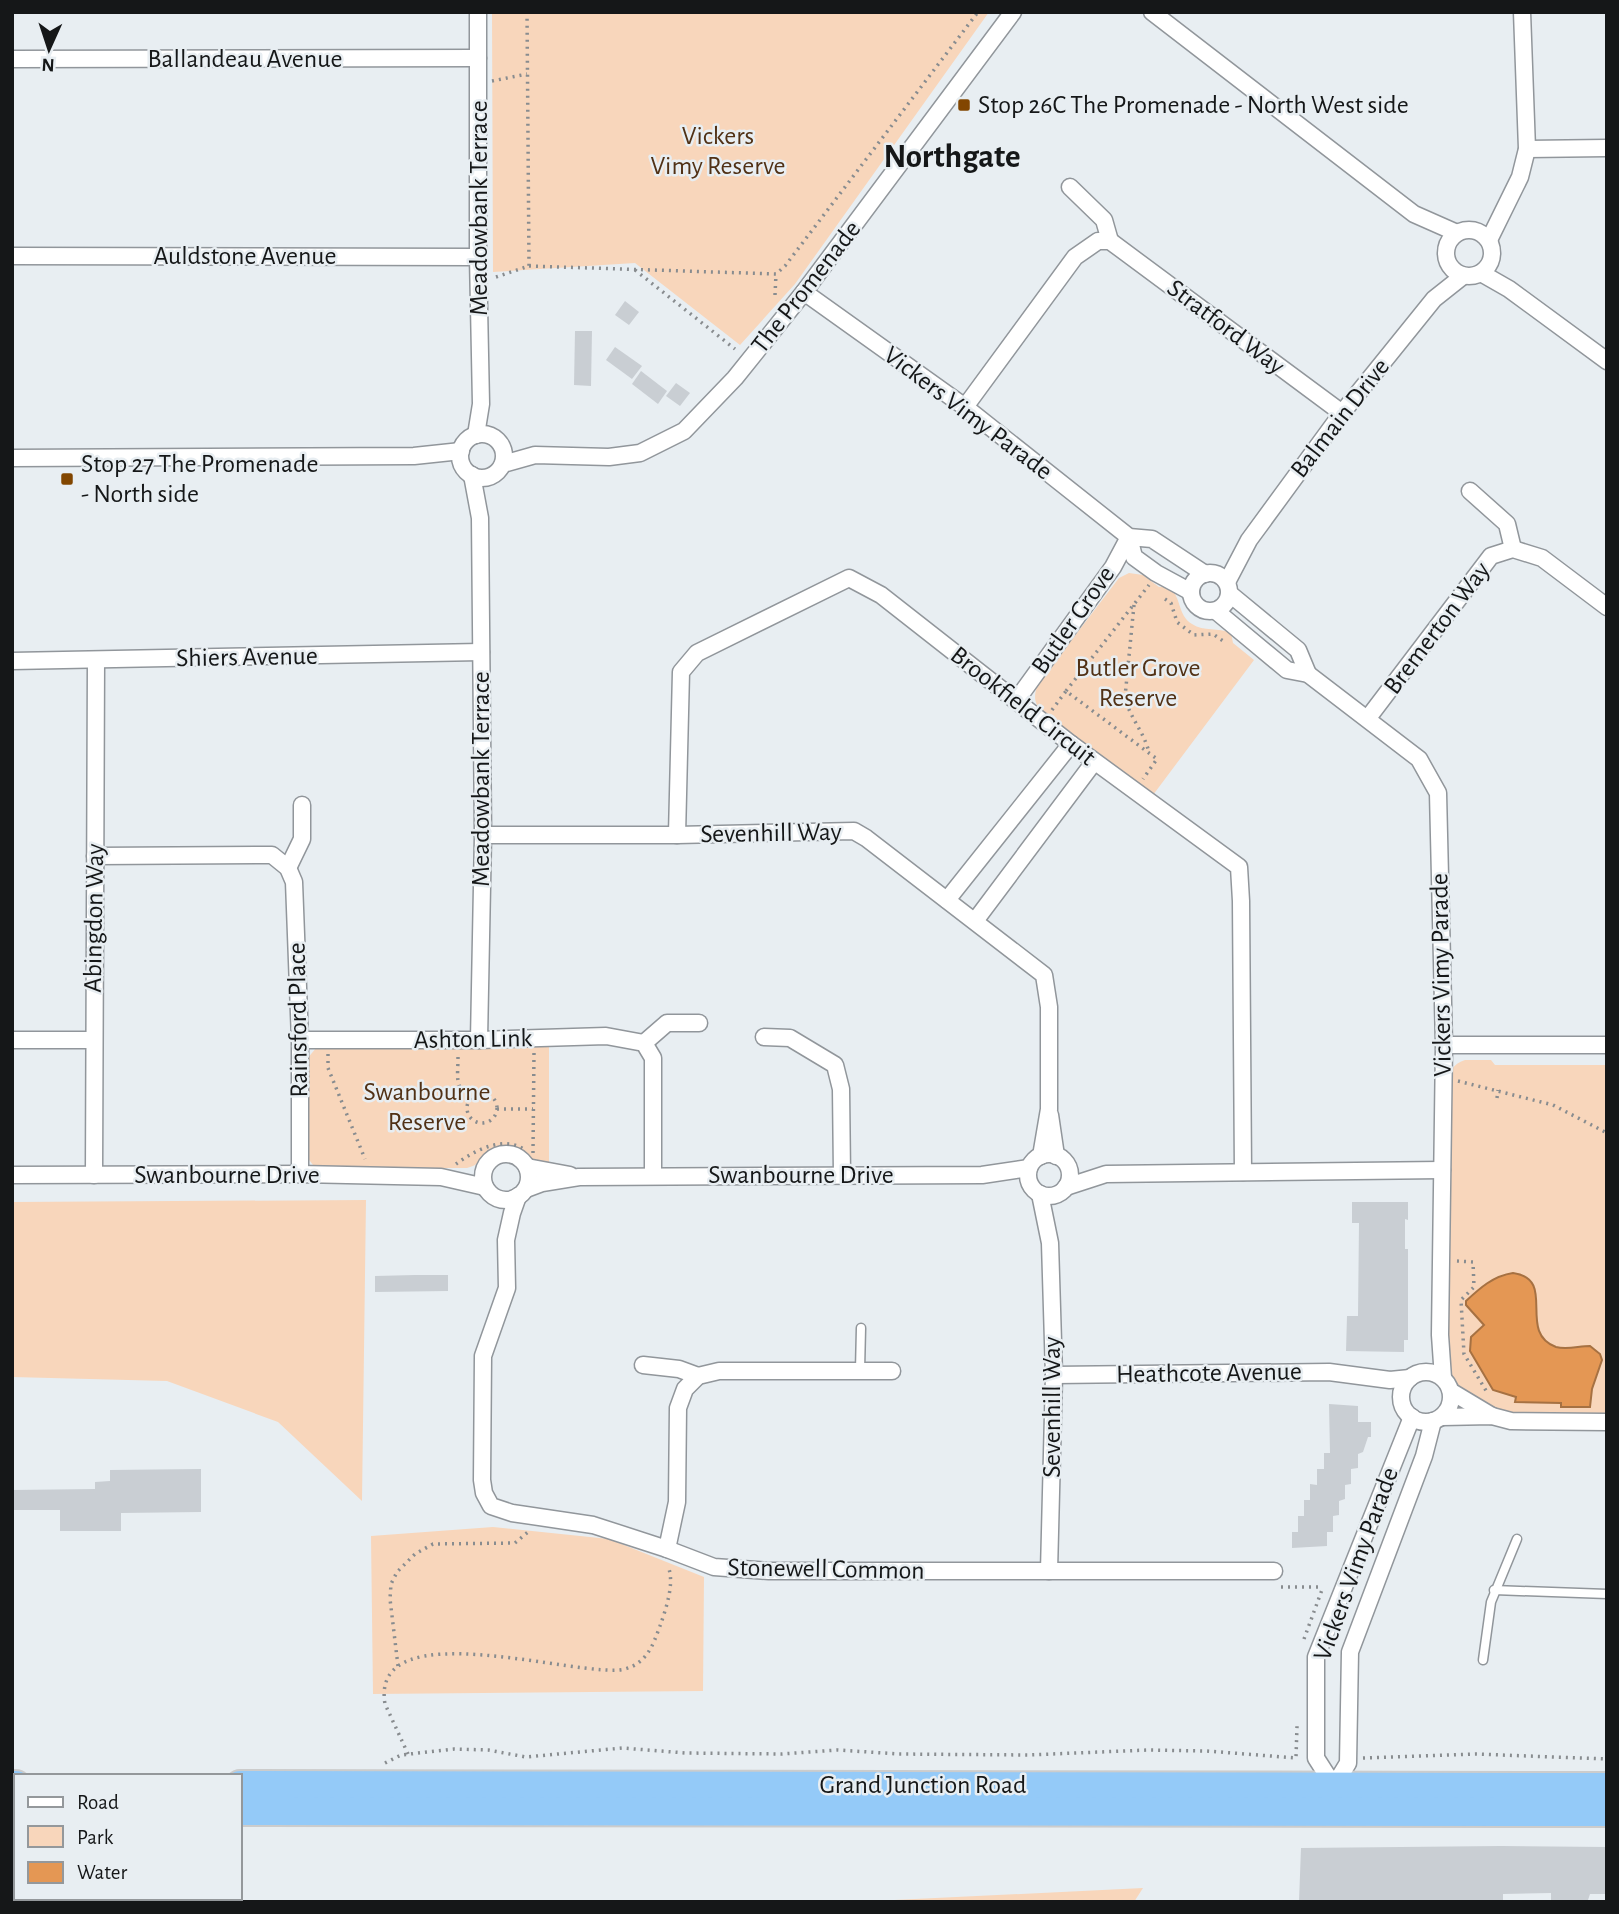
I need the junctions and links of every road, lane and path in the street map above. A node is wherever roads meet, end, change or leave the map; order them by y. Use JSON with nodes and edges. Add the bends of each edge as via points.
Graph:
{"nodes":[{"id":1,"x":478,"y":12,"type":"edge"},
{"id":2,"x":527,"y":12,"type":"edge"},
{"id":3,"x":978,"y":12,"type":"edge"},
{"id":4,"x":1013,"y":12,"type":"edge"},
{"id":5,"x":1152,"y":12,"type":"edge"},
{"id":6,"x":1521,"y":16,"type":"edge"},
{"id":7,"x":478,"y":58,"type":"junction"},
{"id":8,"x":12,"y":59,"type":"edge"},
{"id":9,"x":527,"y":74,"type":"junction"},
{"id":10,"x":487,"y":82,"type":"dead end"},
{"id":11,"x":1607,"y":148,"type":"edge"},
{"id":12,"x":1527,"y":149,"type":"junction"},
{"id":13,"x":1070,"y":187,"type":"dead end"},
{"id":14,"x":1509,"y":197,"type":"junction"},
{"id":15,"x":1414,"y":214,"type":"junction"},
{"id":16,"x":1462,"y":231,"type":"junction"},
{"id":17,"x":1489,"y":240,"type":"junction"},
{"id":18,"x":1110,"y":241,"type":"junction"},
{"id":19,"x":12,"y":256,"type":"edge"},
{"id":20,"x":1447,"y":256,"type":"junction"},
{"id":21,"x":478,"y":257,"type":"junction"},
{"id":22,"x":1492,"y":260,"type":"junction"},
{"id":23,"x":528,"y":266,"type":"junction"},
{"id":24,"x":633,"y":269,"type":"junction"},
{"id":25,"x":1481,"y":273,"type":"junction"},
{"id":26,"x":776,"y":274,"type":"junction"},
{"id":27,"x":1463,"y":276,"type":"junction"},
{"id":28,"x":493,"y":278,"type":"dead end"},
{"id":29,"x":1509,"y":289,"type":"junction"},
{"id":30,"x":804,"y":292,"type":"junction"},
{"id":31,"x":775,"y":295,"type":"dead end"},
{"id":32,"x":1434,"y":299,"type":"junction"},
{"id":33,"x":734,"y":349,"type":"dead end"},
{"id":34,"x":1607,"y":361,"type":"edge"},
{"id":35,"x":965,"y":407,"type":"junction"},
{"id":36,"x":1342,"y":413,"type":"junction"},
{"id":37,"x":489,"y":438,"type":"junction"},
{"id":38,"x":535,"y":455,"type":"junction"},
{"id":39,"x":12,"y":457,"type":"edge"},
{"id":40,"x":464,"y":463,"type":"junction"},
{"id":41,"x":502,"y":464,"type":"junction"},
{"id":42,"x":489,"y":476,"type":"junction"},
{"id":43,"x":1471,"y":491,"type":"dead end"},
{"id":44,"x":480,"y":518,"type":"junction"},
{"id":45,"x":1129,"y":537,"type":"junction"},
{"id":46,"x":1513,"y":549,"type":"junction"},
{"id":47,"x":1218,"y":581,"type":"junction"},
{"id":48,"x":1156,"y":591,"type":"dead end"},
{"id":49,"x":1191,"y":592,"type":"junction"},
{"id":50,"x":1163,"y":597,"type":"dead end"},
{"id":51,"x":1134,"y":604,"type":"junction"},
{"id":52,"x":1607,"y":607,"type":"edge"},
{"id":53,"x":1216,"y":611,"type":"junction"},
{"id":54,"x":1246,"y":634,"type":"junction"},
{"id":55,"x":481,"y":652,"type":"junction"},
{"id":56,"x":96,"y":660,"type":"junction"},
{"id":57,"x":12,"y":661,"type":"edge"},
{"id":58,"x":1308,"y":674,"type":"junction"},
{"id":59,"x":1066,"y":691,"type":"junction"},
{"id":60,"x":1016,"y":701,"type":"junction"},
{"id":61,"x":1051,"y":712,"type":"dead end"},
{"id":62,"x":1368,"y":718,"type":"junction"},
{"id":63,"x":1070,"y":744,"type":"junction"},
{"id":64,"x":1149,"y":753,"type":"junction"},
{"id":65,"x":1094,"y":762,"type":"junction"},
{"id":66,"x":1132,"y":773,"type":"dead end"},
{"id":67,"x":302,"y":805,"type":"dead end"},
{"id":68,"x":483,"y":835,"type":"junction"},
{"id":69,"x":677,"y":835,"type":"junction"},
{"id":70,"x":95,"y":856,"type":"junction"},
{"id":71,"x":288,"y":867,"type":"junction"},
{"id":72,"x":947,"y":900,"type":"junction"},
{"id":73,"x":975,"y":921,"type":"junction"},
{"id":74,"x":699,"y":1023,"type":"dead end"},
{"id":75,"x":764,"y":1037,"type":"dead end"},
{"id":76,"x":12,"y":1040,"type":"edge"},
{"id":77,"x":93,"y":1040,"type":"junction"},
{"id":78,"x":300,"y":1040,"type":"junction"},
{"id":79,"x":479,"y":1040,"type":"junction"},
{"id":80,"x":644,"y":1043,"type":"junction"},
{"id":81,"x":1444,"y":1045,"type":"junction"},
{"id":82,"x":1607,"y":1045,"type":"edge"},
{"id":83,"x":328,"y":1051,"type":"dead end"},
{"id":84,"x":458,"y":1051,"type":"dead end"},
{"id":85,"x":534,"y":1051,"type":"dead end"},
{"id":86,"x":1456,"y":1080,"type":"dead end"},
{"id":87,"x":1498,"y":1090,"type":"junction"},
{"id":88,"x":1497,"y":1098,"type":"dead end"},
{"id":89,"x":470,"y":1100,"type":"junction"},
{"id":90,"x":497,"y":1109,"type":"junction"},
{"id":91,"x":533,"y":1109,"type":"junction"},
{"id":92,"x":1607,"y":1133,"type":"edge"},
{"id":93,"x":1055,"y":1159,"type":"junction"},
{"id":94,"x":367,"y":1164,"type":"dead end"},
{"id":95,"x":456,"y":1164,"type":"dead end"},
{"id":96,"x":527,"y":1167,"type":"junction"},
{"id":97,"x":484,"y":1170,"type":"junction"},
{"id":98,"x":1442,"y":1170,"type":"junction"},
{"id":99,"x":1243,"y":1172,"type":"junction"},
{"id":100,"x":300,"y":1174,"type":"junction"},
{"id":101,"x":1105,"y":1174,"type":"junction"},
{"id":102,"x":12,"y":1175,"type":"edge"},
{"id":103,"x":94,"y":1175,"type":"junction"},
{"id":104,"x":842,"y":1175,"type":"junction"},
{"id":105,"x":653,"y":1176,"type":"junction"},
{"id":106,"x":441,"y":1177,"type":"junction"},
{"id":107,"x":579,"y":1177,"type":"junction"},
{"id":108,"x":1033,"y":1182,"type":"junction"},
{"id":109,"x":489,"y":1191,"type":"junction"},
{"id":110,"x":1062,"y":1191,"type":"junction"},
{"id":111,"x":522,"y":1192,"type":"junction"},
{"id":112,"x":506,"y":1240,"type":"junction"},
{"id":113,"x":1050,"y":1243,"type":"junction"},
{"id":114,"x":1453,"y":1261,"type":"dead end"},
{"id":115,"x":861,"y":1328,"type":"dead end"},
{"id":116,"x":1440,"y":1335,"type":"junction"},
{"id":117,"x":643,"y":1365,"type":"dead end"},
{"id":118,"x":860,"y":1370,"type":"junction"},
{"id":119,"x":892,"y":1371,"type":"dead end"},
{"id":120,"x":1054,"y":1375,"type":"junction"},
{"id":121,"x":1416,"y":1375,"type":"junction"},
{"id":122,"x":698,"y":1376,"type":"junction"},
{"id":123,"x":1364,"y":1378,"type":"junction"},
{"id":124,"x":1448,"y":1385,"type":"junction"},
{"id":125,"x":1490,"y":1398,"type":"dead end"},
{"id":126,"x":1407,"y":1411,"type":"junction"},
{"id":127,"x":1492,"y":1416,"type":"junction"},
{"id":128,"x":1437,"y":1419,"type":"junction"},
{"id":129,"x":1607,"y":1422,"type":"edge"},
{"id":130,"x":528,"y":1532,"type":"dead end"},
{"id":131,"x":1517,"y":1539,"type":"dead end"},
{"id":132,"x":667,"y":1549,"type":"junction"},
{"id":133,"x":660,"y":1565,"type":"dead end"},
{"id":134,"x":1049,"y":1571,"type":"junction"},
{"id":135,"x":1273,"y":1571,"type":"joint"},
{"id":136,"x":1494,"y":1591,"type":"junction"},
{"id":137,"x":1607,"y":1594,"type":"edge"},
{"id":138,"x":1303,"y":1642,"type":"dead end"},
{"id":139,"x":1483,"y":1660,"type":"dead end"},
{"id":140,"x":398,"y":1666,"type":"junction"},
{"id":141,"x":1297,"y":1718,"type":"dead end"},
{"id":142,"x":408,"y":1754,"type":"junction"},
{"id":143,"x":1362,"y":1758,"type":"dead end"},
{"id":144,"x":1607,"y":1759,"type":"edge"},
{"id":145,"x":381,"y":1768,"type":"dead end"},
{"id":146,"x":242,"y":1785,"type":"edge"},
{"id":147,"x":1607,"y":1787,"type":"edge"},
{"id":148,"x":1334,"y":1799,"type":"junction"},
{"id":149,"x":242,"y":1811,"type":"edge"},
{"id":150,"x":1607,"y":1812,"type":"edge"}],
"edges":[{"from":1,"to":7,"type":"street","name":"Meadowbank Terrace"},
{"from":2,"to":9,"type":"path"},
{"from":3,"to":26,"type":"path"},
{"from":4,"to":30,"type":"street","name":"The Promenade"},
{"from":5,"to":15,"type":"street"},
{"from":6,"to":12,"type":"street"},
{"from":7,"to":8,"type":"street","name":"Ballandeau Avenue"},
{"from":7,"to":21,"type":"street","name":"Meadowbank Terrace"},
{"from":9,"to":10,"type":"path"},
{"from":9,"to":23,"type":"path"},
{"from":11,"to":12,"type":"street"},
{"from":12,"to":14,"type":"street"},
{"from":13,"to":18,"type":"street","name":"Stratford Way","via":[[1104,220]]},
{"from":14,"to":16,"type":"street","via":[[1485,221]]},
{"from":14,"to":17,"type":"street"},
{"from":15,"to":16,"type":"street"},
{"from":15,"to":20,"type":"street"},
{"from":16,"to":17,"type":"street","via":[[1483,234]]},
{"from":16,"to":20,"type":"street"},
{"from":17,"to":22,"type":"street"},
{"from":18,"to":35,"type":"street","via":[[1098,241],[1075,257]]},
{"from":18,"to":36,"type":"street","name":"Stratford Way"},
{"from":19,"to":21,"type":"street","name":"Auldstone Avenue"},
{"from":20,"to":27,"type":"street","via":[[1452,269]]},
{"from":20,"to":32,"type":"street","name":"Balmain Drive"},
{"from":21,"to":37,"type":"street","name":"Meadowbank Terrace","via":[[481,404]]},
{"from":22,"to":25,"type":"street"},
{"from":22,"to":29,"type":"street"},
{"from":23,"to":24,"type":"path"},
{"from":23,"to":28,"type":"path"},
{"from":24,"to":26,"type":"path"},
{"from":24,"to":33,"type":"path"},
{"from":25,"to":27,"type":"street"},
{"from":25,"to":29,"type":"street"},
{"from":26,"to":31,"type":"path"},
{"from":27,"to":32,"type":"street","name":"Balmain Drive"},
{"from":29,"to":34,"type":"street"},
{"from":30,"to":35,"type":"street","name":"Vickers Vimy Parade"},
{"from":30,"to":38,"type":"street","name":"The Promenade","via":[[735,378],[684,430],[640,453]]},
{"from":32,"to":36,"type":"street","name":"Balmain Drive"},
{"from":35,"to":45,"type":"street","name":"Vickers Vimy Parade"},
{"from":36,"to":47,"type":"street","name":"Balmain Drive"},
{"from":37,"to":38,"type":"street","name":"The Promenade"},
{"from":37,"to":40,"type":"street","via":[[465,442]]},
{"from":37,"to":41,"type":"street","via":[[504,452]]},
{"from":38,"to":41,"type":"street","name":"The Promenade"},
{"from":39,"to":40,"type":"street","via":[[414,456]]},
{"from":40,"to":42,"type":"street","via":[[482,478]]},
{"from":40,"to":44,"type":"street","name":"Meadowbank Terrace"},
{"from":41,"to":42,"type":"street"},
{"from":42,"to":44,"type":"street","name":"Meadowbank Terrace"},
{"from":43,"to":46,"type":"street","name":"Bremerton Way","via":[[1507,524]]},
{"from":44,"to":55,"type":"street","name":"Meadowbank Terrace"},
{"from":45,"to":47,"type":"street","name":"Vickers Vimy Parade","via":[[1152,539]]},
{"from":45,"to":49,"type":"street","name":"Vickers Vimy Parade","via":[[1134,557]]},
{"from":45,"to":60,"type":"street","name":"Butler Grove","via":[[1113,567]]},
{"from":46,"to":52,"type":"street","name":"Bremerton Way","via":[[1542,558]]},
{"from":46,"to":62,"type":"street","name":"Bremerton Way","via":[[1491,556]]},
{"from":47,"to":49,"type":"street","via":[[1195,581]]},
{"from":47,"to":53,"type":"street","via":[[1225,604]]},
{"from":47,"to":58,"type":"street","name":"Vickers Vimy Parade","via":[[1298,650]]},
{"from":48,"to":51,"type":"path","via":[[1149,585]]},
{"from":49,"to":53,"type":"street","via":[[1199,607]]},
{"from":50,"to":54,"type":"path","via":[[1171,603],[1177,622],[1194,635],[1213,634],[1233,648]]},
{"from":51,"to":59,"type":"path"},
{"from":51,"to":64,"type":"path","via":[[1125,697]]},
{"from":53,"to":54,"type":"street","name":"Vickers Vimy Parade"},
{"from":54,"to":58,"type":"street","name":"Vickers Vimy Parade","via":[[1287,670]]},
{"from":55,"to":56,"type":"street","name":"Shiers Avenue"},
{"from":55,"to":68,"type":"street","name":"Meadowbank Terrace"},
{"from":56,"to":57,"type":"street","name":"Shiers Avenue"},
{"from":56,"to":70,"type":"street","name":"Abingdon Way"},
{"from":58,"to":62,"type":"street","name":"Vickers Vimy Parade"},
{"from":59,"to":61,"type":"path"},
{"from":59,"to":64,"type":"path"},
{"from":60,"to":63,"type":"street","name":"Brookfield Circuit"},
{"from":60,"to":69,"type":"street","name":"Brookfield Circuit","via":[[881,595],[849,578],[696,653],[681,672]]},
{"from":62,"to":81,"type":"street","name":"Vickers Vimy Parade","via":[[1419,759],[1438,793]]},
{"from":63,"to":65,"type":"street","name":"Brookfield Circuit"},
{"from":63,"to":72,"type":"street"},
{"from":64,"to":66,"type":"path","via":[[1157,758],[1142,781]]},
{"from":65,"to":73,"type":"street"},
{"from":65,"to":99,"type":"street","name":"Brookfield Circuit","via":[[1238,867]]},
{"from":67,"to":71,"type":"street","via":[[302,839]]},
{"from":68,"to":69,"type":"street","name":"Sevenhill Way"},
{"from":68,"to":79,"type":"street","name":"Meadowbank Terrace"},
{"from":69,"to":72,"type":"street","name":"Sevenhill Way","via":[[853,831]]},
{"from":70,"to":71,"type":"street","via":[[272,855]]},
{"from":70,"to":77,"type":"street","name":"Abingdon Way"},
{"from":71,"to":78,"type":"street","name":"Rainsford Place","via":[[294,882]]},
{"from":72,"to":73,"type":"street","name":"Sevenhill Way"},
{"from":73,"to":93,"type":"street","name":"Sevenhill Way","via":[[1044,975]]},
{"from":74,"to":80,"type":"street","via":[[667,1023]]},
{"from":75,"to":104,"type":"street","via":[[790,1038],[835,1065],[841,1089]]},
{"from":76,"to":77,"type":"street"},
{"from":77,"to":103,"type":"street","name":"Abingdon Way"},
{"from":78,"to":79,"type":"street","name":"Ashton Link"},
{"from":78,"to":100,"type":"street","name":"Rainsford Place"},
{"from":79,"to":80,"type":"street","name":"Ashton Link","via":[[606,1036]]},
{"from":80,"to":105,"type":"street","via":[[653,1058]]},
{"from":81,"to":82,"type":"street"},
{"from":81,"to":98,"type":"street","name":"Vickers Vimy Parade"},
{"from":83,"to":94,"type":"path","via":[[328,1068]]},
{"from":84,"to":89,"type":"path","via":[[458,1083]]},
{"from":85,"to":91,"type":"path"},
{"from":86,"to":87,"type":"path"},
{"from":87,"to":88,"type":"path"},
{"from":87,"to":92,"type":"path","via":[[1553,1105]]},
{"from":89,"to":90,"type":"path","via":[[486,1094]]},
{"from":89,"to":90,"type":"path","via":[[467,1111],[476,1122],[490,1121]]},
{"from":90,"to":91,"type":"path"},
{"from":91,"to":95,"type":"path","via":[[533,1155],[517,1144],[494,1145],[472,1151]]},
{"from":93,"to":101,"type":"street"},
{"from":93,"to":108,"type":"street"},
{"from":93,"to":110,"type":"street","name":"Sevenhill Way","via":[[1070,1173]]},
{"from":96,"to":97,"type":"street","via":[[516,1156],[500,1154]]},
{"from":96,"to":107,"type":"street","name":"Swanbourne Drive"},
{"from":96,"to":111,"type":"street","via":[[529,1178]]},
{"from":97,"to":106,"type":"street","name":"Swanbourne Drive"},
{"from":97,"to":109,"type":"street"},
{"from":98,"to":99,"type":"street"},
{"from":98,"to":116,"type":"street","name":"Vickers Vimy Parade"},
{"from":99,"to":101,"type":"street"},
{"from":100,"to":103,"type":"street","name":"Swanbourne Drive"},
{"from":100,"to":106,"type":"street","name":"Swanbourne Drive"},
{"from":101,"to":110,"type":"street"},
{"from":102,"to":103,"type":"street","name":"Swanbourne Drive"},
{"from":104,"to":105,"type":"street","name":"Swanbourne Drive"},
{"from":104,"to":108,"type":"street","name":"Swanbourne Drive","via":[[982,1175]]},
{"from":105,"to":107,"type":"street","name":"Swanbourne Drive"},
{"from":106,"to":109,"type":"street","name":"Swanbourne Drive"},
{"from":107,"to":111,"type":"street","name":"Swanbourne Drive","via":[[542,1183]]},
{"from":108,"to":110,"type":"street","name":"Swanbourne Drive"},
{"from":108,"to":113,"type":"street","name":"Sevenhill Way"},
{"from":109,"to":111,"type":"street","via":[[506,1200]]},
{"from":109,"to":112,"type":"street","name":"Stonewell Common"},
{"from":110,"to":113,"type":"street","name":"Sevenhill Way"},
{"from":111,"to":112,"type":"street","name":"Stonewell Common"},
{"from":112,"to":132,"type":"street","name":"Stonewell Common","via":[[508,1288],[483,1356],[484,1493],[491,1506],[512,1513],[593,1525]]},
{"from":113,"to":120,"type":"street","name":"Sevenhill Way"},
{"from":114,"to":125,"type":"path","via":[[1473,1262],[1474,1287],[1461,1300],[1464,1354]]},
{"from":115,"to":118,"type":"lane"},
{"from":116,"to":121,"type":"street","name":"Vickers Vimy Parade"},
{"from":116,"to":124,"type":"street","name":"Vickers Vimy Parade"},
{"from":117,"to":122,"type":"street"},
{"from":118,"to":119,"type":"street"},
{"from":118,"to":122,"type":"street","via":[[719,1371]]},
{"from":120,"to":123,"type":"street","name":"Heathcote Avenue","via":[[1329,1372]]},
{"from":120,"to":134,"type":"street","name":"Sevenhill Way"},
{"from":121,"to":123,"type":"street","name":"Heathcote Avenue"},
{"from":121,"to":124,"type":"street","via":[[1437,1373]]},
{"from":121,"to":126,"type":"street","via":[[1402,1390]]},
{"from":122,"to":132,"type":"street","via":[[685,1388],[678,1408],[677,1502]]},
{"from":123,"to":126,"type":"street","name":"Heathcote Avenue","via":[[1389,1392]]},
{"from":124,"to":127,"type":"street"},
{"from":124,"to":128,"type":"street","via":[[1450,1406]]},
{"from":126,"to":128,"type":"street","via":[[1426,1422]]},
{"from":126,"to":148,"type":"street","name":"Vickers Vimy Parade","via":[[1316,1657],[1316,1758]]},
{"from":127,"to":128,"type":"street"},
{"from":127,"to":129,"type":"street","via":[[1511,1421]]},
{"from":128,"to":148,"type":"street","name":"Vickers Vimy Parade","via":[[1350,1652],[1348,1763]]},
{"from":130,"to":140,"type":"path","via":[[515,1543],[433,1544],[397,1572],[390,1599]]},
{"from":131,"to":136,"type":"lane"},
{"from":132,"to":134,"type":"street","name":"Stonewell Common","via":[[714,1567],[769,1572]]},
{"from":133,"to":140,"type":"path","via":[[671,1570],[667,1604],[649,1654],[624,1669],[429,1654]]},
{"from":134,"to":135,"type":"street","name":"Stonewell Common"},
{"from":135,"to":138,"type":"path","via":[[1278,1587],[1324,1586]]},
{"from":136,"to":137,"type":"lane"},
{"from":136,"to":139,"type":"lane"},
{"from":140,"to":142,"type":"path","via":[[383,1695]]},
{"from":141,"to":142,"type":"path","via":[[1296,1758],[1148,1750],[1028,1755],[838,1749],[686,1754],[622,1748],[526,1757],[472,1750]]},
{"from":142,"to":145,"type":"path","via":[[392,1758]]},
{"from":143,"to":144,"type":"path","via":[[1475,1754]]},
{"from":146,"to":148,"type":"highway","name":"Grand Junction Road"},
{"from":147,"to":148,"type":"highway","name":"Grand Junction Road"},
{"from":148,"to":149,"type":"highway","name":"Grand Junction Road"},
{"from":148,"to":150,"type":"highway","name":"Grand Junction Road"}]}
